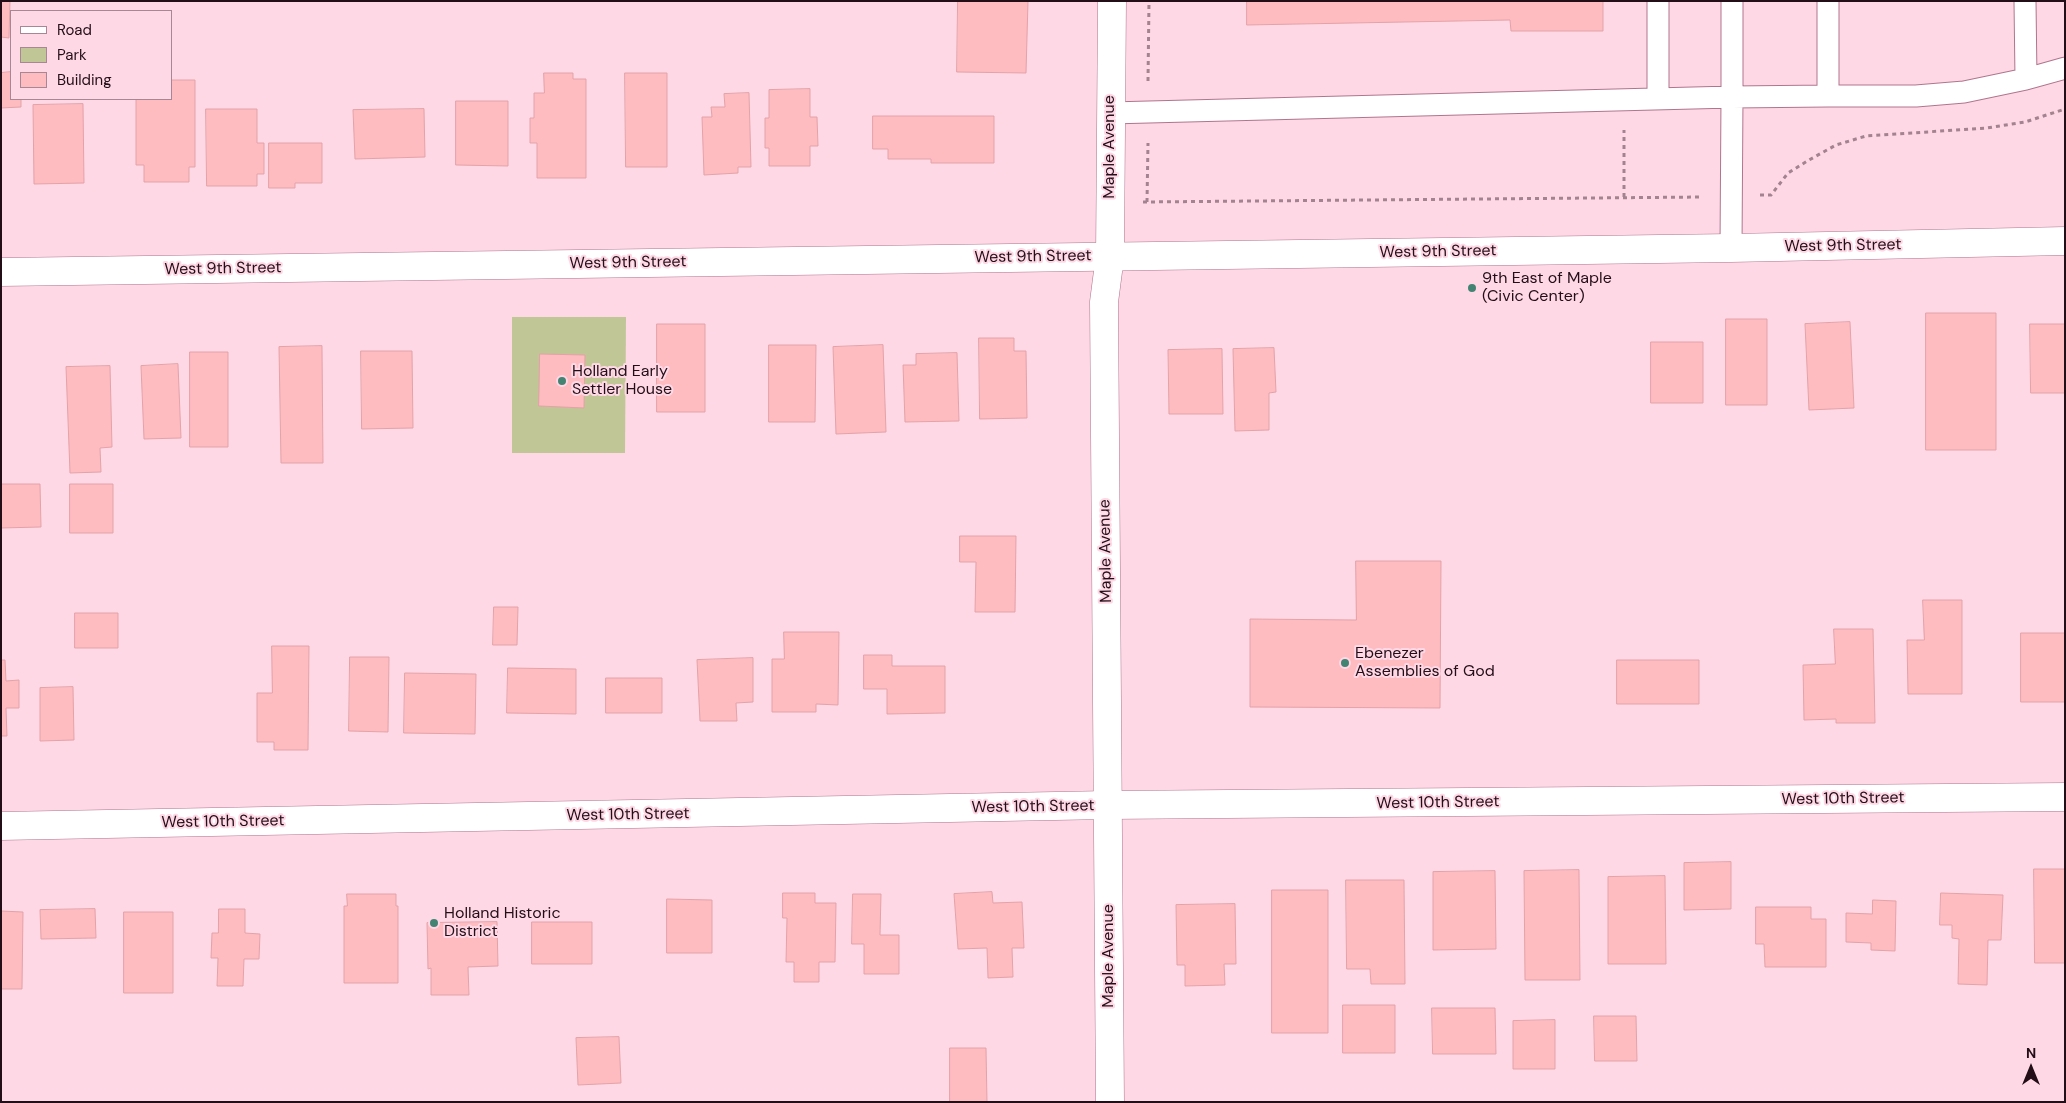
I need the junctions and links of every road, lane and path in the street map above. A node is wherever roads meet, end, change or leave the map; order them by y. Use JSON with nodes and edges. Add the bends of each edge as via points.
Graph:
{"nodes":[{"id":1,"x":1112,"y":1,"type":"edge"},
{"id":2,"x":1658,"y":1,"type":"edge"},
{"id":3,"x":1732,"y":1,"type":"edge"},
{"id":4,"x":1828,"y":1,"type":"edge"},
{"id":5,"x":2025,"y":1,"type":"edge"},
{"id":6,"x":2065,"y":68,"type":"edge"},
{"id":7,"x":2026,"y":79,"type":"junction"},
{"id":8,"x":1828,"y":96,"type":"junction"},
{"id":9,"x":1732,"y":97,"type":"junction"},
{"id":10,"x":1658,"y":98,"type":"junction"},
{"id":11,"x":1624,"y":99,"type":"junction"},
{"id":12,"x":2065,"y":109,"type":"edge"},
{"id":13,"x":1110,"y":113,"type":"junction"},
{"id":14,"x":1731,"y":196,"type":"junction"},
{"id":15,"x":1624,"y":197,"type":"junction"},
{"id":16,"x":1147,"y":202,"type":"dead end"},
{"id":17,"x":2065,"y":242,"type":"edge"},
{"id":18,"x":1731,"y":248,"type":"junction"},
{"id":19,"x":1110,"y":256,"type":"junction"},
{"id":20,"x":1,"y":272,"type":"edge"},
{"id":21,"x":2065,"y":797,"type":"edge"},
{"id":22,"x":1108,"y":806,"type":"junction"},
{"id":23,"x":1,"y":826,"type":"edge"},
{"id":24,"x":1110,"y":1102,"type":"edge"}],
"edges":[{"from":1,"to":13,"type":"street","name":"Maple Avenue"},
{"from":2,"to":10,"type":"lane"},
{"from":3,"to":9,"type":"lane"},
{"from":4,"to":8,"type":"lane"},
{"from":5,"to":7,"type":"lane"},
{"from":6,"to":7,"type":"lane"},
{"from":7,"to":8,"type":"lane","via":[[1964,92],[1916,96]]},
{"from":8,"to":9,"type":"lane"},
{"from":9,"to":10,"type":"lane"},
{"from":9,"to":14,"type":"lane"},
{"from":10,"to":11,"type":"lane"},
{"from":11,"to":13,"type":"lane"},
{"from":11,"to":15,"type":"path"},
{"from":12,"to":14,"type":"path","via":[[2025,122],[1987,128],[1866,136],[1836,145],[1809,160],[1788,174],[1771,195]]},
{"from":13,"to":19,"type":"street","name":"Maple Avenue"},
{"from":14,"to":15,"type":"path"},
{"from":14,"to":18,"type":"lane"},
{"from":15,"to":16,"type":"path"},
{"from":17,"to":18,"type":"street","name":"West 9th Street"},
{"from":18,"to":19,"type":"street","name":"West 9th Street"},
{"from":19,"to":20,"type":"street","name":"West 9th Street"},
{"from":19,"to":22,"type":"street","name":"Maple Avenue","via":[[1104,302]]},
{"from":21,"to":22,"type":"street","name":"West 10th Street"},
{"from":22,"to":23,"type":"street","name":"West 10th Street"},
{"from":22,"to":24,"type":"street","name":"Maple Avenue"}]}
